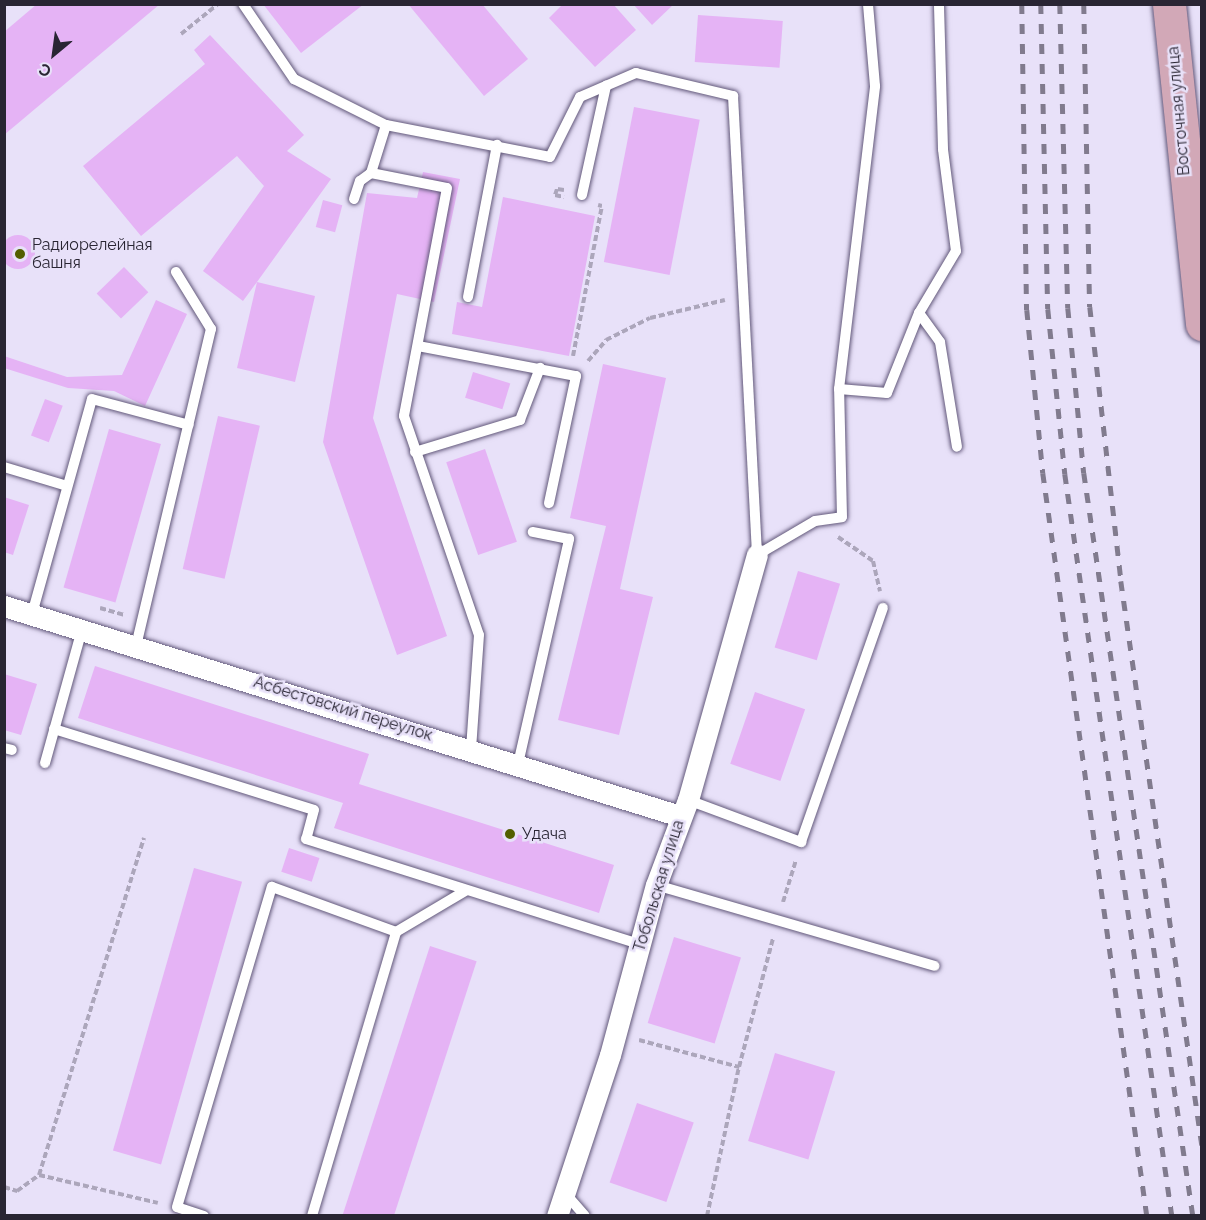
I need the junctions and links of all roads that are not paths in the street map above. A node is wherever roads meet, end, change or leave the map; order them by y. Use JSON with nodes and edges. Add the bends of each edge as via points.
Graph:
{"nodes":[{"id":1,"x":243,"y":4,"type":"edge"},
{"id":2,"x":868,"y":4,"type":"edge"},
{"id":3,"x":939,"y":4,"type":"edge"},
{"id":4,"x":1170,"y":4,"type":"edge"},
{"id":5,"x":606,"y":86,"type":"junction"},
{"id":6,"x":386,"y":125,"type":"junction"},
{"id":7,"x":497,"y":145,"type":"junction"},
{"id":8,"x":371,"y":173,"type":"junction"},
{"id":9,"x":582,"y":195,"type":"dead end"},
{"id":10,"x":354,"y":199,"type":"dead end"},
{"id":11,"x":1197,"y":260,"type":"edge"},
{"id":12,"x":176,"y":272,"type":"dead end"},
{"id":13,"x":468,"y":297,"type":"dead end"},
{"id":14,"x":919,"y":313,"type":"junction"},
{"id":15,"x":1202,"y":324,"type":"edge"},
{"id":16,"x":418,"y":346,"type":"junction"},
{"id":17,"x":540,"y":368,"type":"junction"},
{"id":18,"x":839,"y":389,"type":"junction"},
{"id":19,"x":189,"y":426,"type":"junction"},
{"id":20,"x":957,"y":447,"type":"dead end"},
{"id":21,"x":415,"y":452,"type":"junction"},
{"id":22,"x":4,"y":467,"type":"edge"},
{"id":23,"x":67,"y":486,"type":"junction"},
{"id":24,"x":549,"y":503,"type":"dead end"},
{"id":25,"x":533,"y":532,"type":"dead end"},
{"id":26,"x":757,"y":555,"type":"junction"},
{"id":27,"x":4,"y":606,"type":"edge"},
{"id":28,"x":883,"y":608,"type":"road end"},
{"id":29,"x":32,"y":614,"type":"junction"},
{"id":30,"x":82,"y":630,"type":"junction"},
{"id":31,"x":136,"y":646,"type":"junction"},
{"id":32,"x":54,"y":729,"type":"junction"},
{"id":33,"x":471,"y":749,"type":"junction"},
{"id":34,"x":45,"y":763,"type":"dead end"},
{"id":35,"x":518,"y":764,"type":"junction"},
{"id":36,"x":684,"y":808,"type":"junction"},
{"id":37,"x":656,"y":885,"type":"junction"},
{"id":38,"x":465,"y":891,"type":"junction"},
{"id":39,"x":396,"y":932,"type":"junction"},
{"id":40,"x":640,"y":944,"type":"junction"},
{"id":41,"x":934,"y":966,"type":"dead end"},
{"id":42,"x":565,"y":1193,"type":"junction"},
{"id":43,"x":204,"y":1215,"type":"edge"},
{"id":44,"x":312,"y":1215,"type":"edge"},
{"id":45,"x":557,"y":1215,"type":"edge"},
{"id":46,"x":585,"y":1215,"type":"edge"}],
"edges":[{"from":1,"to":6,"type":"lane","via":[[294,80]]},
{"from":2,"to":18,"type":"lane","via":[[875,86]]},
{"from":3,"to":14,"type":"lane","via":[[943,149],[957,251]]},
{"from":4,"to":11,"type":"main road","name":"Восточная улица"},
{"from":5,"to":7,"type":"lane","via":[[580,97],[550,157]]},
{"from":5,"to":9,"type":"lane"},
{"from":5,"to":26,"type":"lane","via":[[636,73],[733,96]]},
{"from":6,"to":7,"type":"lane"},
{"from":6,"to":8,"type":"lane"},
{"from":7,"to":13,"type":"lane"},
{"from":8,"to":10,"type":"lane","via":[[360,181]]},
{"from":8,"to":16,"type":"lane","via":[[447,188]]},
{"from":11,"to":15,"type":"main road","name":"Восточная улица"},
{"from":12,"to":19,"type":"lane","via":[[211,329]]},
{"from":14,"to":18,"type":"lane","via":[[887,393]]},
{"from":14,"to":20,"type":"lane","via":[[940,342]]},
{"from":16,"to":17,"type":"lane"},
{"from":16,"to":21,"type":"lane","via":[[404,416]]},
{"from":17,"to":21,"type":"lane","via":[[520,420]]},
{"from":17,"to":24,"type":"lane","via":[[573,375]]},
{"from":18,"to":26,"type":"lane","via":[[842,517],[815,521]]},
{"from":19,"to":23,"type":"lane","via":[[92,399]]},
{"from":19,"to":31,"type":"lane"},
{"from":21,"to":33,"type":"lane","via":[[479,635]]},
{"from":22,"to":23,"type":"lane"},
{"from":23,"to":29,"type":"lane"},
{"from":25,"to":35,"type":"lane","via":[[569,539]]},
{"from":26,"to":36,"type":"street","name":"Тобольская улица"},
{"from":27,"to":29,"type":"street","name":"Асбестовский переулок"},
{"from":28,"to":36,"type":"lane","via":[[801,842]]},
{"from":29,"to":30,"type":"street","name":"Асбестовский переулок"},
{"from":30,"to":31,"type":"street","name":"Асбестовский переулок"},
{"from":30,"to":32,"type":"lane"},
{"from":31,"to":33,"type":"street","name":"Асбестовский переулок"},
{"from":32,"to":34,"type":"lane"},
{"from":32,"to":38,"type":"lane","via":[[314,810],[306,839]]},
{"from":33,"to":35,"type":"street","name":"Асбестовский переулок"},
{"from":35,"to":36,"type":"street","name":"Асбестовский переулок"},
{"from":36,"to":37,"type":"street","name":"Тобольская улица"},
{"from":37,"to":40,"type":"street","name":"Тобольская улица"},
{"from":37,"to":41,"type":"lane"},
{"from":38,"to":39,"type":"lane"},
{"from":38,"to":40,"type":"lane"},
{"from":39,"to":43,"type":"lane","via":[[272,887],[177,1207]]},
{"from":39,"to":44,"type":"lane"},
{"from":40,"to":42,"type":"street","name":"Тобольская улица"},
{"from":42,"to":45,"type":"street","name":"Тобольская улица"},
{"from":42,"to":46,"type":"lane"}]}
